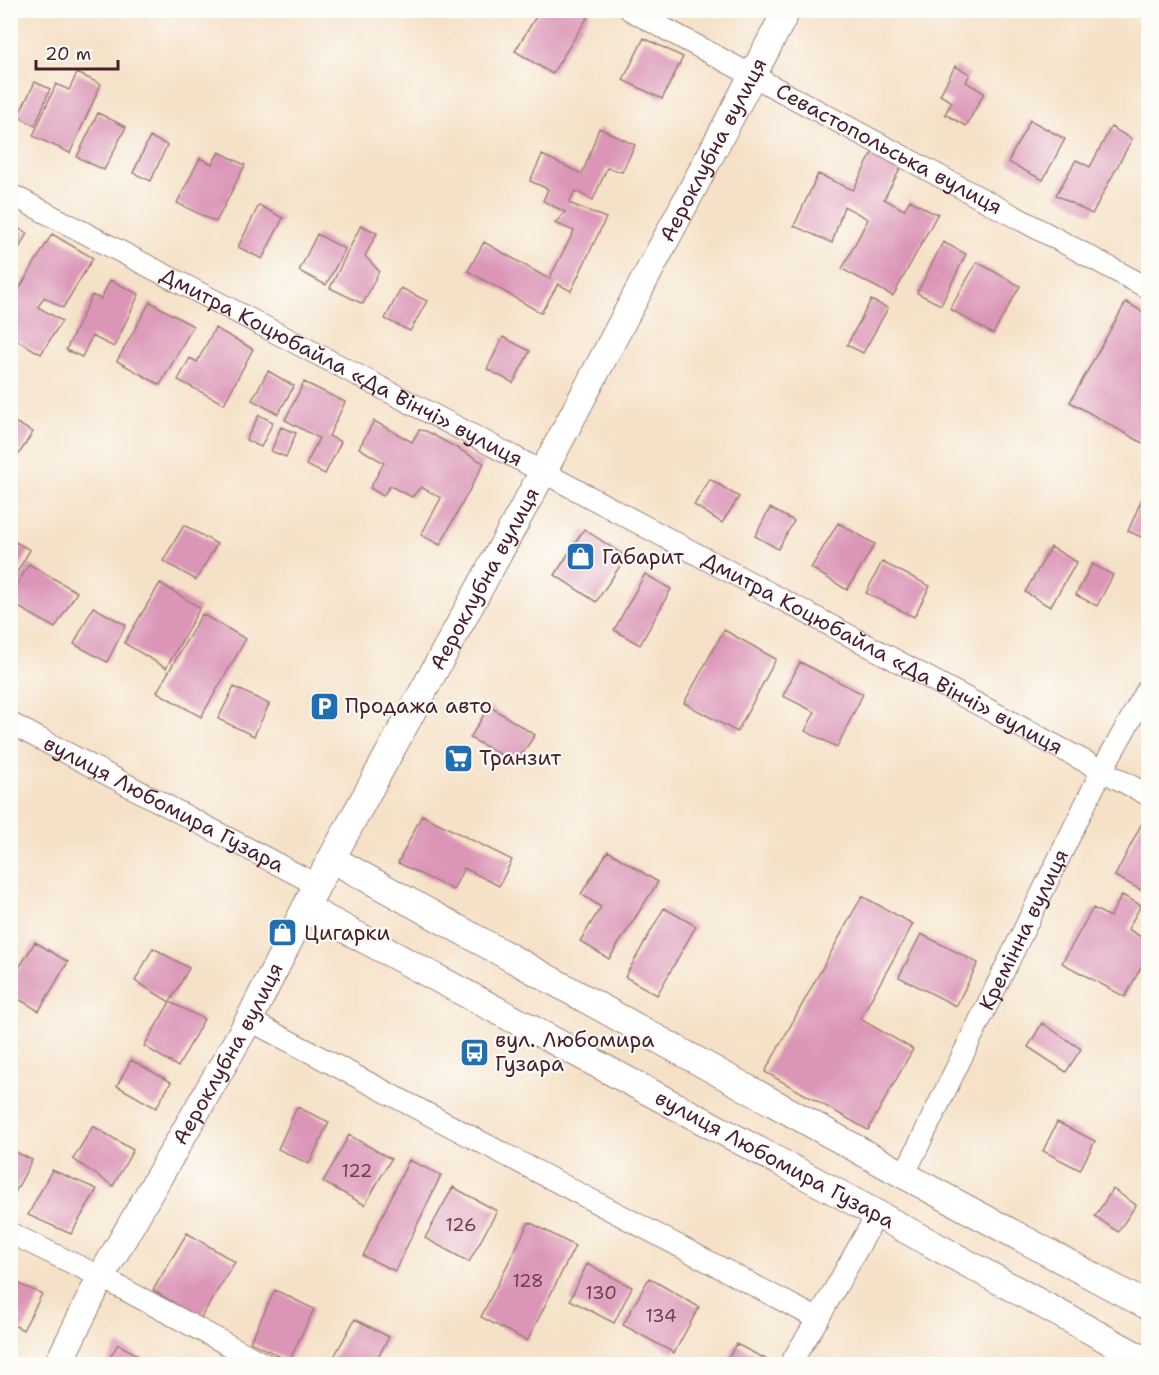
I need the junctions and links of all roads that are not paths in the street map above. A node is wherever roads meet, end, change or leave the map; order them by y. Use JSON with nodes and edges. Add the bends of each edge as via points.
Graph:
{"nodes":[{"id":1,"x":630,"y":10,"type":"edge"},
{"id":2,"x":787,"y":10,"type":"edge"},
{"id":3,"x":753,"y":76,"type":"junction"},
{"id":4,"x":10,"y":194,"type":"edge"},
{"id":5,"x":1149,"y":288,"type":"edge"},
{"id":6,"x":543,"y":472,"type":"junction"},
{"id":7,"x":1149,"y":687,"type":"edge"},
{"id":8,"x":10,"y":723,"type":"edge"},
{"id":9,"x":1102,"y":770,"type":"junction"},
{"id":10,"x":1149,"y":795,"type":"edge"},
{"id":11,"x":332,"y":859,"type":"junction"},
{"id":12,"x":311,"y":897,"type":"junction"},
{"id":13,"x":249,"y":1020,"type":"junction"},
{"id":14,"x":904,"y":1175,"type":"junction"},
{"id":15,"x":877,"y":1214,"type":"junction"},
{"id":16,"x":10,"y":1233,"type":"edge"},
{"id":17,"x":101,"y":1277,"type":"junction"},
{"id":18,"x":1149,"y":1306,"type":"edge"},
{"id":19,"x":818,"y":1319,"type":"junction"},
{"id":20,"x":1149,"y":1362,"type":"edge"},
{"id":21,"x":58,"y":1365,"type":"edge"},
{"id":22,"x":264,"y":1365,"type":"edge"},
{"id":23,"x":790,"y":1365,"type":"edge"}],
"edges":[{"from":1,"to":3,"type":"street","name":"Севастопольська вулиця"},
{"from":2,"to":3,"type":"street","name":"Аероклубна вулиця"},
{"from":3,"to":5,"type":"street","name":"Севастопольська вулиця"},
{"from":3,"to":6,"type":"street","name":"Аероклубна вулиця"},
{"from":4,"to":6,"type":"street","name":"Дмитра Коцюбайла «Да Вінчі» вулиця"},
{"from":6,"to":9,"type":"street","name":"Дмитра Коцюбайла «Да Вінчі» вулиця"},
{"from":6,"to":11,"type":"street","name":"Аероклубна вулиця"},
{"from":7,"to":9,"type":"street","name":"Кремінна вулиця"},
{"from":8,"to":12,"type":"street","name":"вулиця Любомира Гузара"},
{"from":9,"to":10,"type":"street","name":"Дмитра Коцюбайла «Да Вінчі» вулиця"},
{"from":9,"to":14,"type":"street","name":"Кремінна вулиця"},
{"from":11,"to":12,"type":"street","name":"Аероклубна вулиця"},
{"from":11,"to":14,"type":"street"},
{"from":12,"to":13,"type":"street","name":"Аероклубна вулиця"},
{"from":12,"to":15,"type":"street","name":"вулиця Любомира Гузара"},
{"from":13,"to":17,"type":"street","name":"Аероклубна вулиця"},
{"from":13,"to":19,"type":"street"},
{"from":14,"to":18,"type":"street"},
{"from":15,"to":19,"type":"street"},
{"from":15,"to":20,"type":"street","name":"вулиця Любомира Гузара"},
{"from":16,"to":17,"type":"street"},
{"from":17,"to":21,"type":"street","name":"Аероклубна вулиця"},
{"from":17,"to":22,"type":"street"},
{"from":19,"to":23,"type":"street"}]}
